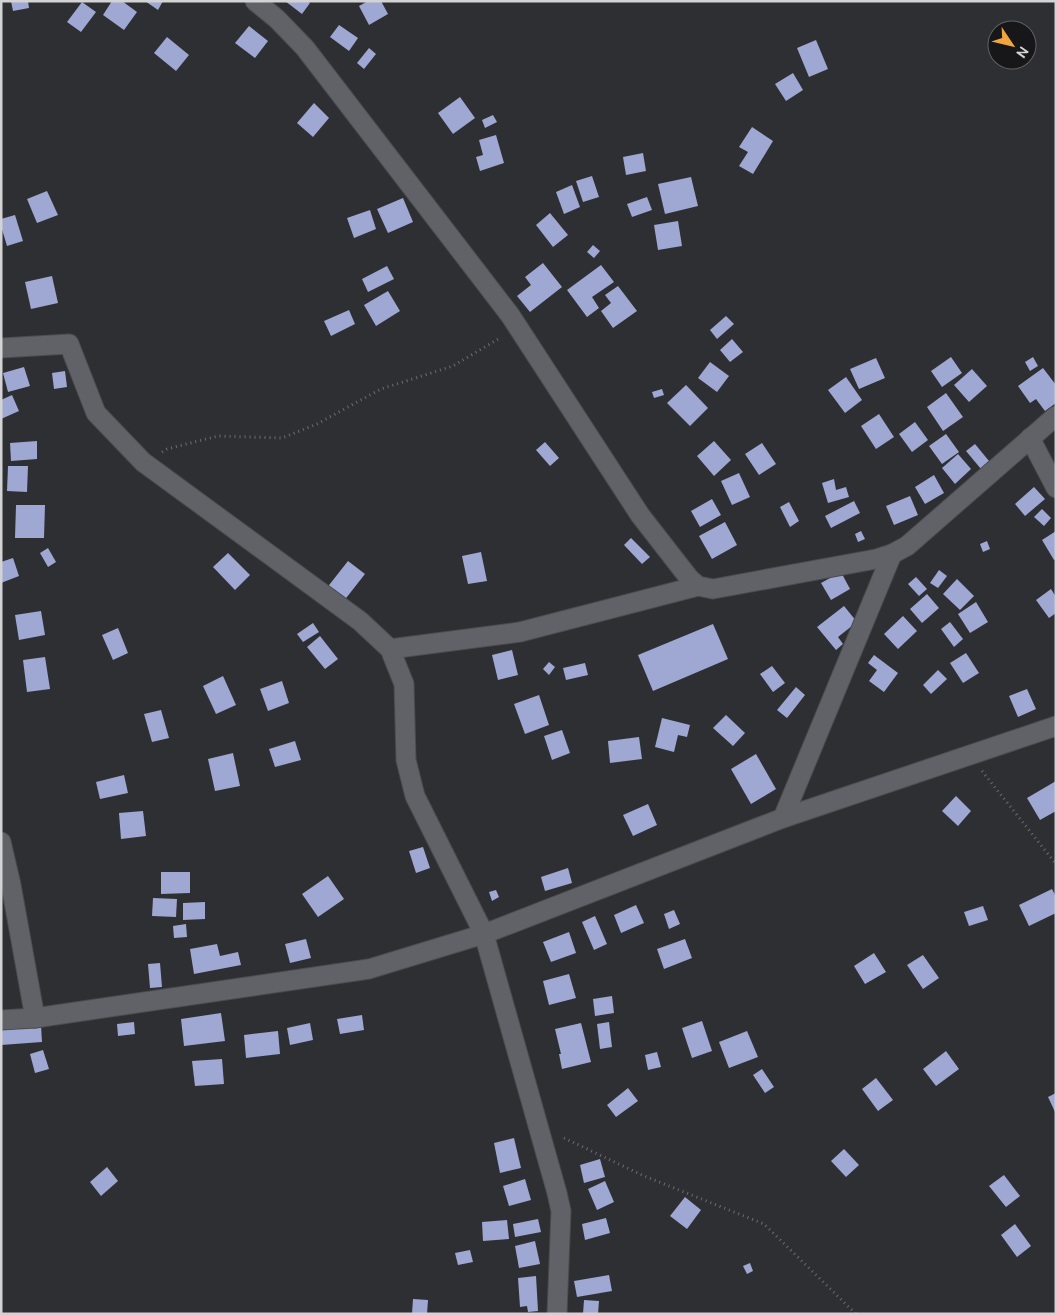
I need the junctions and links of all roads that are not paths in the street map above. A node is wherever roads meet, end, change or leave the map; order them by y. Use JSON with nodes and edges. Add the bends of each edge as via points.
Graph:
{"nodes":[{"id":1,"x":255,"y":1,"type":"edge"},
{"id":2,"x":1,"y":348,"type":"edge"},
{"id":3,"x":1056,"y":416,"type":"edge"},
{"id":4,"x":1030,"y":438,"type":"junction"},
{"id":5,"x":1056,"y":488,"type":"edge"},
{"id":6,"x":892,"y":554,"type":"junction"},
{"id":7,"x":698,"y":586,"type":"junction"},
{"id":8,"x":390,"y":649,"type":"junction"},
{"id":9,"x":1056,"y":726,"type":"edge"},
{"id":10,"x":783,"y":818,"type":"junction"},
{"id":11,"x":1,"y":842,"type":"edge"},
{"id":12,"x":484,"y":934,"type":"junction"},
{"id":13,"x":35,"y":1018,"type":"junction"},
{"id":14,"x":1,"y":1020,"type":"edge"},
{"id":15,"x":557,"y":1314,"type":"edge"}],
"edges":[{"from":1,"to":7,"type":"street","via":[[306,48],[510,315],[640,515]]},
{"from":2,"to":8,"type":"street","via":[[69,344],[96,413],[143,462],[360,621]]},
{"from":3,"to":4,"type":"street"},
{"from":4,"to":5,"type":"street"},
{"from":4,"to":6,"type":"street","via":[[907,546]]},
{"from":6,"to":7,"type":"street","via":[[713,589]]},
{"from":6,"to":10,"type":"street"},
{"from":7,"to":8,"type":"street","via":[[520,632]]},
{"from":8,"to":12,"type":"street","via":[[404,684],[406,760],[415,796]]},
{"from":9,"to":10,"type":"street"},
{"from":10,"to":12,"type":"street"},
{"from":11,"to":13,"type":"street"},
{"from":12,"to":13,"type":"street","via":[[369,969]]},
{"from":12,"to":15,"type":"street","via":[[561,1211]]},
{"from":13,"to":14,"type":"street"}]}
